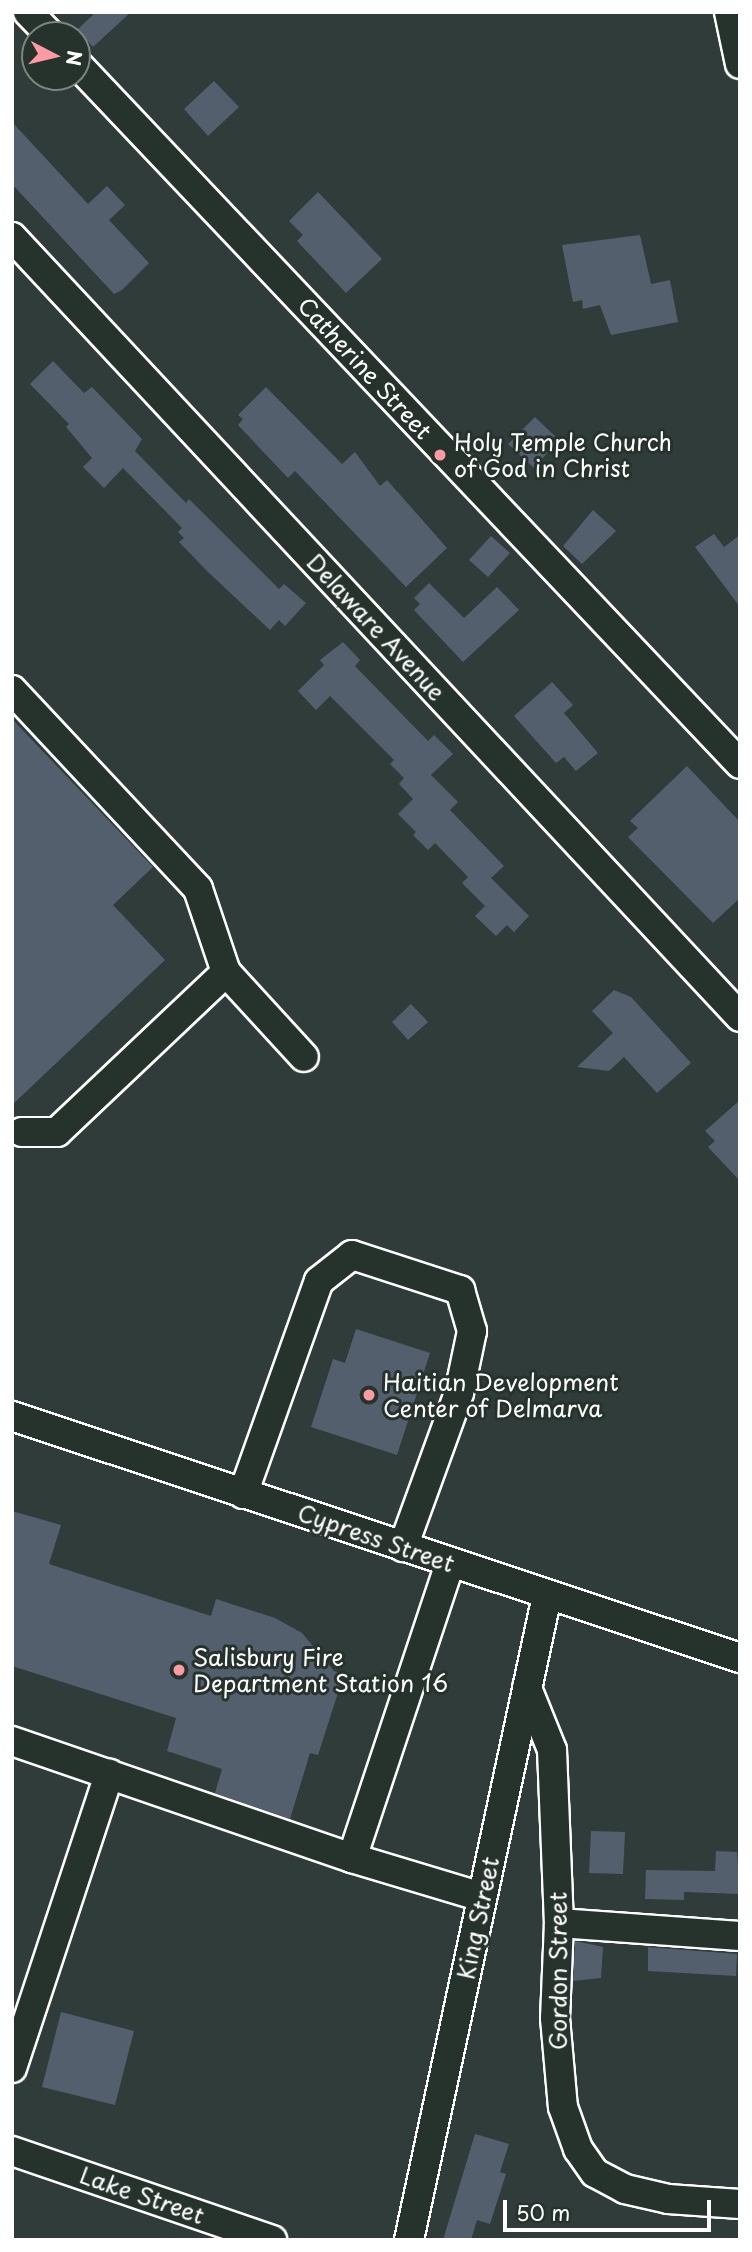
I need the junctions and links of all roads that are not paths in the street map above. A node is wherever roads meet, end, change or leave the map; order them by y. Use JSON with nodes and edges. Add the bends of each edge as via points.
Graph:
{"nodes":[{"id":1,"x":729,"y":12,"type":"edge"},
{"id":2,"x":740,"y":64,"type":"edge"},
{"id":3,"x":91,"y":79,"type":"edge"},
{"id":4,"x":12,"y":237,"type":"edge"},
{"id":5,"x":12,"y":690,"type":"edge"},
{"id":6,"x":740,"y":764,"type":"edge"},
{"id":7,"x":226,"y":972,"type":"junction"},
{"id":8,"x":740,"y":1017,"type":"edge"},
{"id":9,"x":304,"y":1057,"type":"dead end"},
{"id":10,"x":16,"y":1134,"type":"edge"},
{"id":11,"x":12,"y":1416,"type":"edge"},
{"id":12,"x":243,"y":1494,"type":"junction"},
{"id":13,"x":403,"y":1547,"type":"junction"},
{"id":14,"x":450,"y":1563,"type":"junction"},
{"id":15,"x":547,"y":1596,"type":"junction"},
{"id":16,"x":740,"y":1658,"type":"edge"},
{"id":17,"x":527,"y":1688,"type":"junction"},
{"id":18,"x":12,"y":1741,"type":"edge"},
{"id":19,"x":109,"y":1774,"type":"junction"},
{"id":20,"x":352,"y":1858,"type":"junction"},
{"id":21,"x":482,"y":1897,"type":"junction"},
{"id":22,"x":559,"y":1923,"type":"junction"},
{"id":23,"x":740,"y":1936,"type":"edge"},
{"id":24,"x":12,"y":2068,"type":"edge"},
{"id":25,"x":12,"y":2151,"type":"edge"},
{"id":26,"x":740,"y":2204,"type":"edge"},
{"id":27,"x":272,"y":2240,"type":"edge"},
{"id":28,"x":409,"y":2240,"type":"edge"}],
"edges":[{"from":1,"to":2,"type":"street"},
{"from":3,"to":6,"type":"street","name":"Catherine Street"},
{"from":4,"to":8,"type":"street","name":"Delaware Avenue"},
{"from":5,"to":7,"type":"street","via":[[198,889]]},
{"from":7,"to":9,"type":"street"},
{"from":7,"to":10,"type":"street","via":[[57,1132]]},
{"from":11,"to":12,"type":"street","name":"Cypress Street"},
{"from":12,"to":13,"type":"street","name":"Cypress Street"},
{"from":12,"to":13,"type":"street","via":[[319,1281],[352,1255],[460,1290],[472,1331],[459,1393]]},
{"from":13,"to":14,"type":"street","name":"Cypress Street"},
{"from":14,"to":15,"type":"street","name":"Cypress Street"},
{"from":14,"to":20,"type":"street"},
{"from":15,"to":16,"type":"street","name":"Cypress Street"},
{"from":15,"to":17,"type":"street","name":"King Street"},
{"from":17,"to":21,"type":"street","name":"King Street"},
{"from":17,"to":22,"type":"street","name":"Gordon Street","via":[[552,1750]]},
{"from":18,"to":19,"type":"street"},
{"from":19,"to":20,"type":"street"},
{"from":19,"to":24,"type":"street"},
{"from":20,"to":21,"type":"street"},
{"from":21,"to":28,"type":"street","name":"King Street"},
{"from":22,"to":23,"type":"street"},
{"from":22,"to":26,"type":"street","name":"Gordon Street","via":[[555,2018],[563,2107],[578,2149],[594,2173],[615,2185],[668,2199]]},
{"from":25,"to":27,"type":"street","name":"Lake Street"}]}
